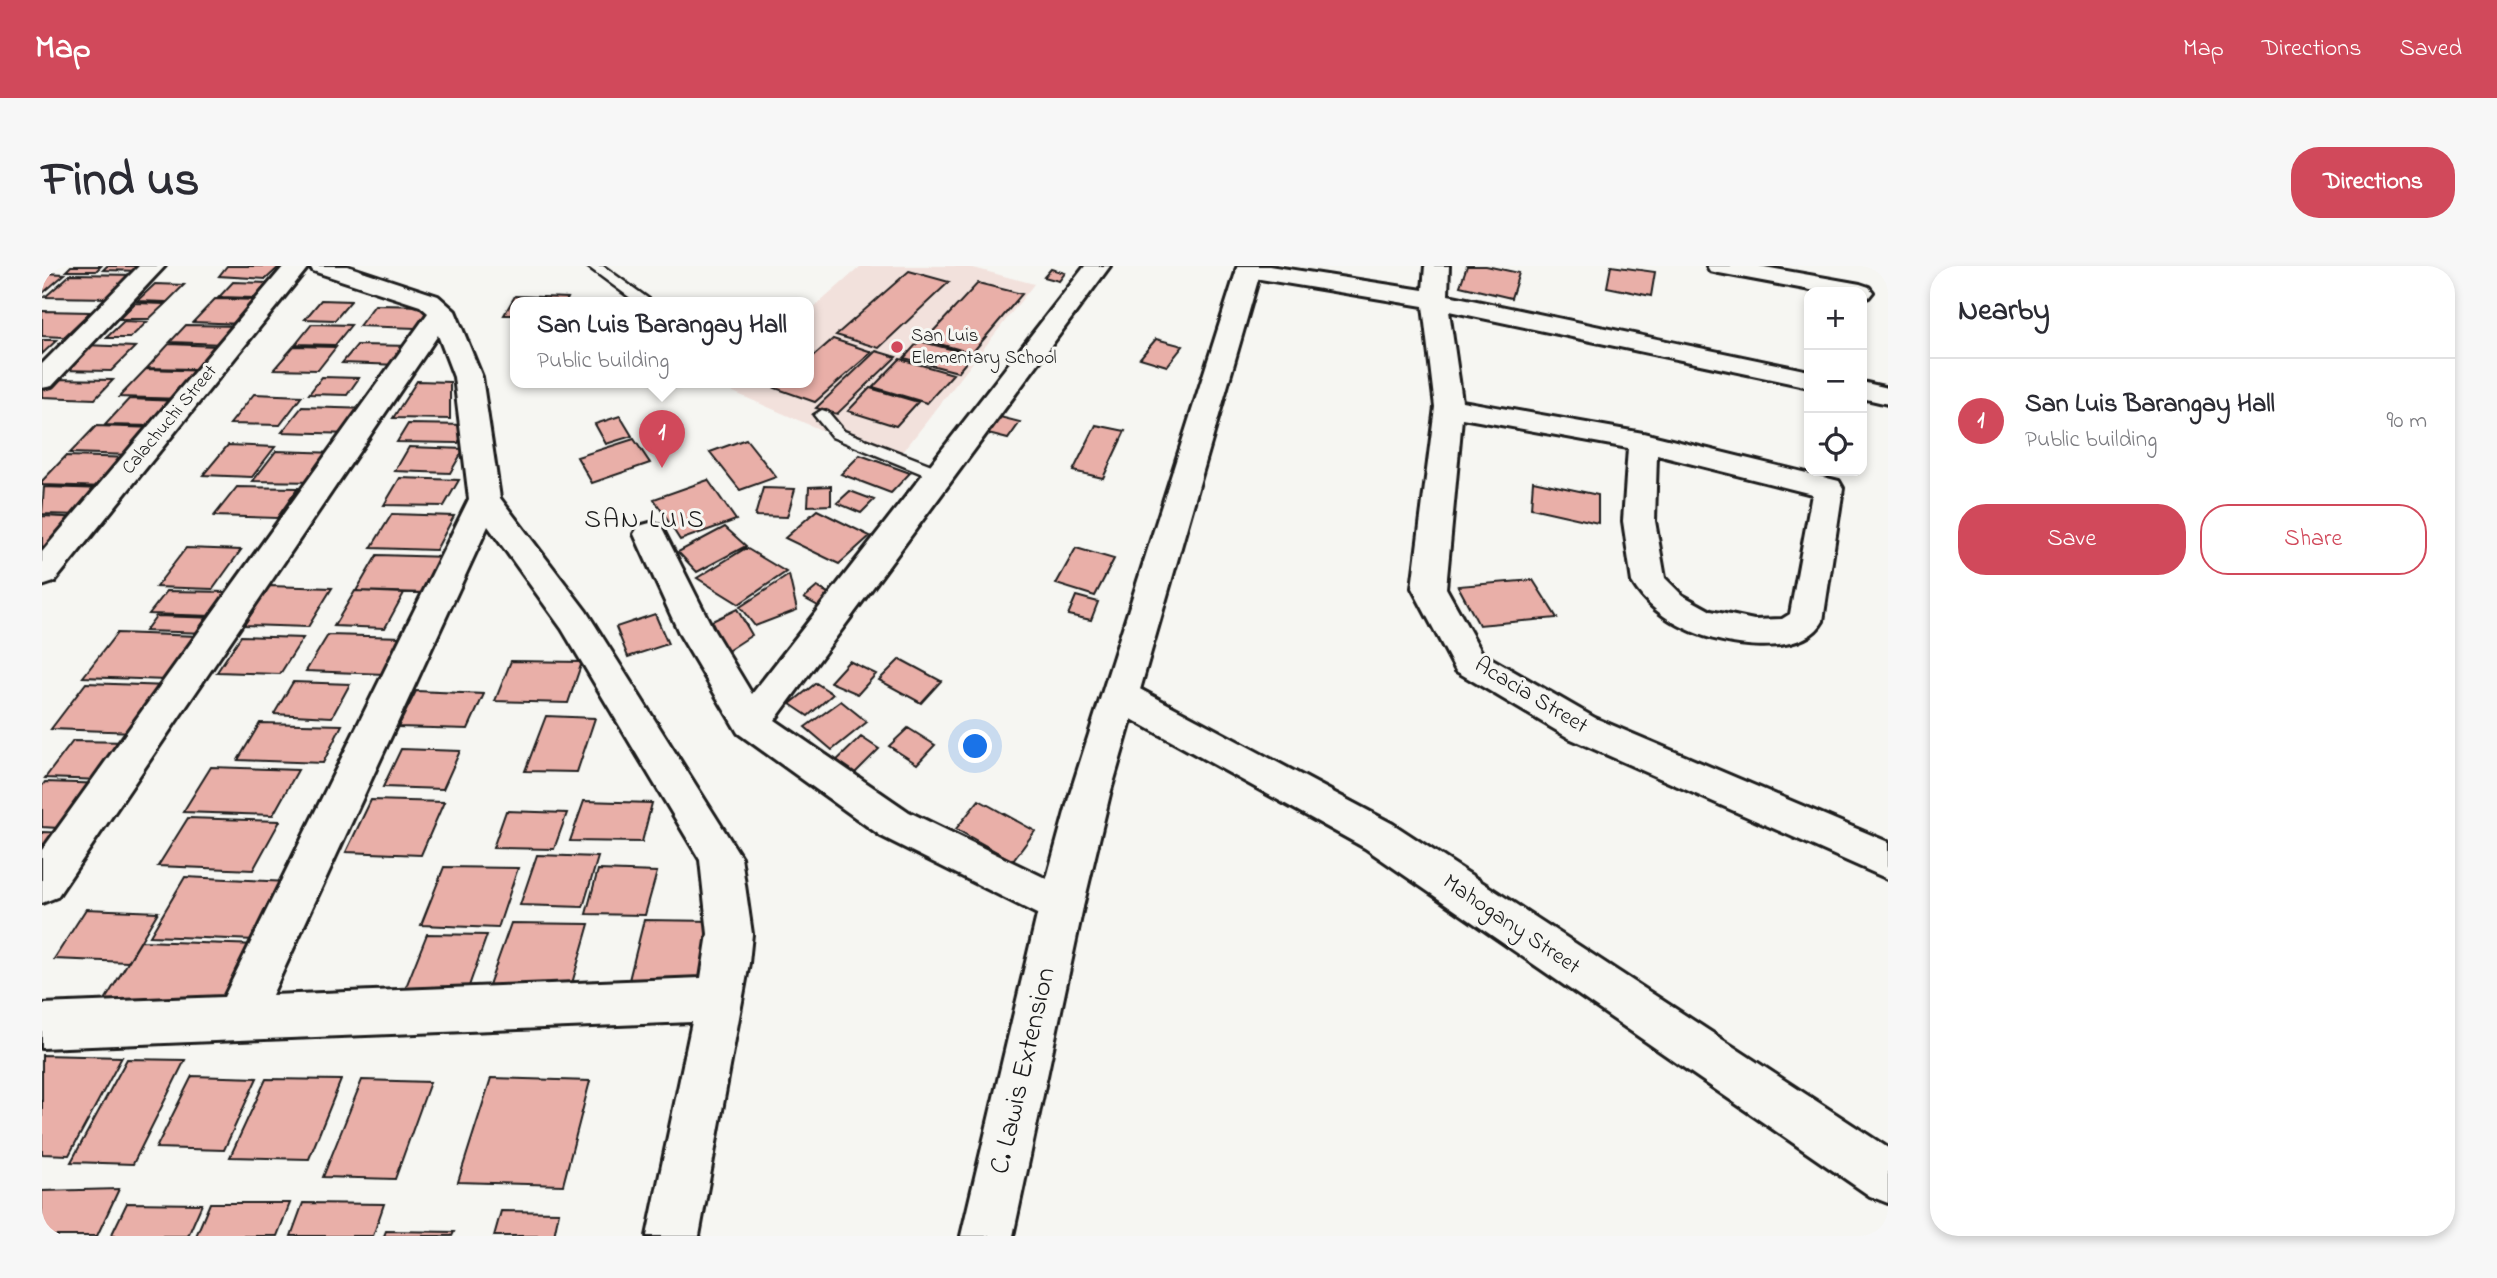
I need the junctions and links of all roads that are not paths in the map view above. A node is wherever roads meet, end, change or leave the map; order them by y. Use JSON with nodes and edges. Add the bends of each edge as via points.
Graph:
{"nodes":[{"id":1,"x":153,"y":266,"type":"edge"},
{"id":2,"x":297,"y":266,"type":"edge"},
{"id":3,"x":322,"y":266,"type":"edge"},
{"id":4,"x":594,"y":266,"type":"edge"},
{"id":5,"x":1098,"y":266,"type":"edge"},
{"id":6,"x":1719,"y":266,"type":"edge"},
{"id":7,"x":1249,"y":268,"type":"edge"},
{"id":8,"x":1436,"y":283,"type":"edge"},
{"id":9,"x":1834,"y":287,"type":"edge"},
{"id":10,"x":1867,"y":294,"type":"edge"},
{"id":11,"x":639,"y":297,"type":"edge"},
{"id":12,"x":1888,"y":299,"type":"edge"},
{"id":13,"x":442,"y":311,"type":"junction"},
{"id":14,"x":1804,"y":378,"type":"edge"},
{"id":15,"x":42,"y":380,"type":"edge"},
{"id":16,"x":1867,"y":391,"type":"edge"},
{"id":17,"x":1888,"y":396,"type":"edge"},
{"id":18,"x":1449,"y":407,"type":"junction"},
{"id":19,"x":822,"y":415,"type":"dead end"},
{"id":20,"x":1643,"y":442,"type":"junction"},
{"id":21,"x":941,"y":475,"type":"junction"},
{"id":22,"x":485,"y":499,"type":"junction"},
{"id":23,"x":650,"y":534,"type":"dead end"},
{"id":24,"x":42,"y":574,"type":"edge"},
{"id":25,"x":1121,"y":696,"type":"junction"},
{"id":26,"x":751,"y":723,"type":"junction"},
{"id":27,"x":1888,"y":861,"type":"edge"},
{"id":28,"x":42,"y":884,"type":"edge"},
{"id":29,"x":1061,"y":907,"type":"junction"},
{"id":30,"x":720,"y":999,"type":"junction"},
{"id":31,"x":237,"y":1019,"type":"junction"},
{"id":32,"x":42,"y":1026,"type":"edge"},
{"id":33,"x":1888,"y":1178,"type":"edge"},
{"id":34,"x":673,"y":1236,"type":"edge"},
{"id":35,"x":988,"y":1236,"type":"edge"}],
"edges":[{"from":1,"to":15,"type":"street"},
{"from":2,"to":24,"type":"street","name":"Calachuchi Street"},
{"from":3,"to":13,"type":"street","via":[[429,301]]},
{"from":4,"to":11,"type":"lane"},
{"from":5,"to":21,"type":"street"},
{"from":6,"to":9,"type":"street"},
{"from":7,"to":8,"type":"street"},
{"from":7,"to":25,"type":"street","name":"C. Lawis Extension"},
{"from":8,"to":14,"type":"street"},
{"from":8,"to":18,"type":"street","name":"Acacia Street"},
{"from":10,"to":12,"type":"street"},
{"from":13,"to":22,"type":"street","via":[[468,377]]},
{"from":13,"to":28,"type":"street"},
{"from":16,"to":17,"type":"street"},
{"from":18,"to":20,"type":"street"},
{"from":18,"to":27,"type":"street","name":"Acacia Street","via":[[1429,588],[1469,662],[1582,728]]},
{"from":19,"to":21,"type":"lane","via":[[838,434]]},
{"from":20,"to":20,"type":"street","via":[[1828,488],[1806,621],[1788,632],[1754,633],[1702,622],[1670,604],[1649,582],[1639,521]]},
{"from":21,"to":26,"type":"street"},
{"from":22,"to":30,"type":"street","via":[[574,620],[720,857],[730,934]]},
{"from":22,"to":31,"type":"street"},
{"from":23,"to":26,"type":"street","via":[[698,635]]},
{"from":25,"to":29,"type":"street","name":"C. Lawis Extension"},
{"from":25,"to":33,"type":"street","name":"Mahogany Street","via":[[1379,836]]},
{"from":26,"to":29,"type":"street","via":[[895,824]]},
{"from":29,"to":35,"type":"street","name":"C. Lawis Extension"},
{"from":30,"to":31,"type":"street"},
{"from":30,"to":34,"type":"street"},
{"from":31,"to":32,"type":"street"}]}
